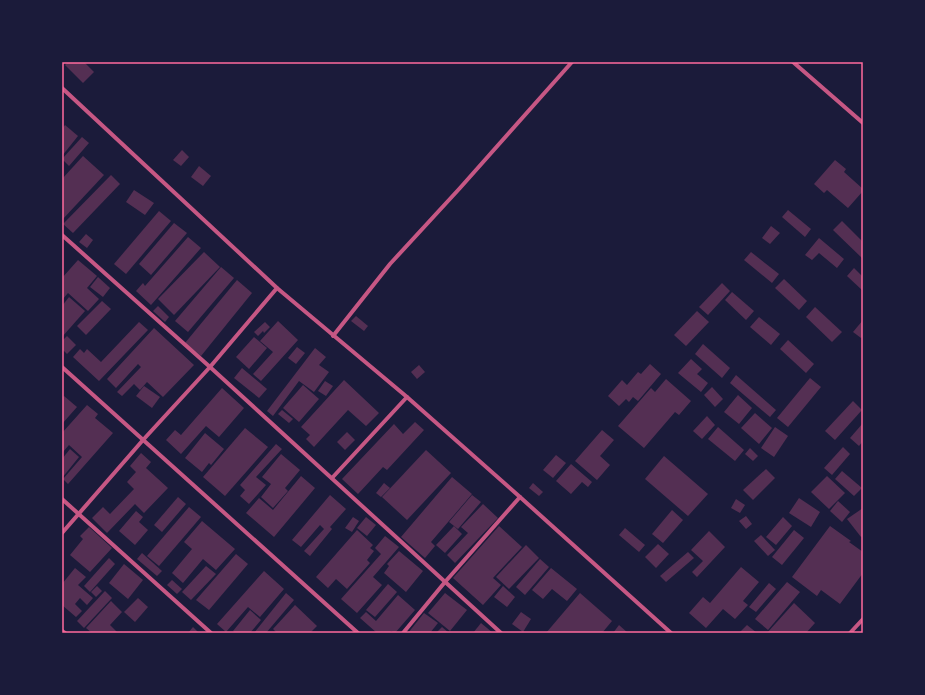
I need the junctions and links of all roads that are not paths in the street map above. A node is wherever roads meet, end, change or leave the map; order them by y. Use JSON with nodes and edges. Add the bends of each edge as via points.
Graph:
{"nodes":[{"id":1,"x":572,"y":62,"type":"edge"},
{"id":2,"x":793,"y":62,"type":"edge"},
{"id":3,"x":62,"y":88,"type":"edge"},
{"id":4,"x":863,"y":123,"type":"edge"},
{"id":5,"x":62,"y":235,"type":"edge"},
{"id":6,"x":277,"y":288,"type":"junction"},
{"id":7,"x":333,"y":336,"type":"junction"},
{"id":8,"x":62,"y":367,"type":"edge"},
{"id":9,"x":210,"y":367,"type":"junction"},
{"id":10,"x":407,"y":397,"type":"junction"},
{"id":11,"x":143,"y":440,"type":"junction"},
{"id":12,"x":332,"y":478,"type":"junction"},
{"id":13,"x":520,"y":497,"type":"junction"},
{"id":14,"x":62,"y":499,"type":"edge"},
{"id":15,"x":79,"y":513,"type":"junction"},
{"id":16,"x":62,"y":533,"type":"edge"},
{"id":17,"x":444,"y":582,"type":"junction"},
{"id":18,"x":863,"y":619,"type":"edge"},
{"id":19,"x":62,"y":631,"type":"edge"},
{"id":20,"x":65,"y":633,"type":"edge"},
{"id":21,"x":211,"y":633,"type":"edge"},
{"id":22,"x":358,"y":633,"type":"edge"},
{"id":23,"x":403,"y":633,"type":"edge"},
{"id":24,"x":501,"y":633,"type":"edge"},
{"id":25,"x":671,"y":633,"type":"edge"},
{"id":26,"x":850,"y":633,"type":"edge"}],
"edges":[{"from":1,"to":7,"type":"street","via":[[390,264]]},
{"from":2,"to":4,"type":"street"},
{"from":3,"to":6,"type":"street"},
{"from":5,"to":9,"type":"street"},
{"from":6,"to":7,"type":"street"},
{"from":6,"to":9,"type":"street"},
{"from":7,"to":10,"type":"street"},
{"from":8,"to":11,"type":"street"},
{"from":9,"to":11,"type":"street"},
{"from":9,"to":12,"type":"street"},
{"from":10,"to":12,"type":"street"},
{"from":10,"to":13,"type":"street"},
{"from":11,"to":15,"type":"street"},
{"from":11,"to":22,"type":"street"},
{"from":12,"to":17,"type":"street"},
{"from":13,"to":17,"type":"street"},
{"from":13,"to":25,"type":"street"},
{"from":14,"to":15,"type":"street"},
{"from":15,"to":16,"type":"street"},
{"from":15,"to":21,"type":"street"},
{"from":17,"to":23,"type":"street"},
{"from":17,"to":24,"type":"street"},
{"from":18,"to":26,"type":"street"},
{"from":19,"to":20,"type":"street"}]}
